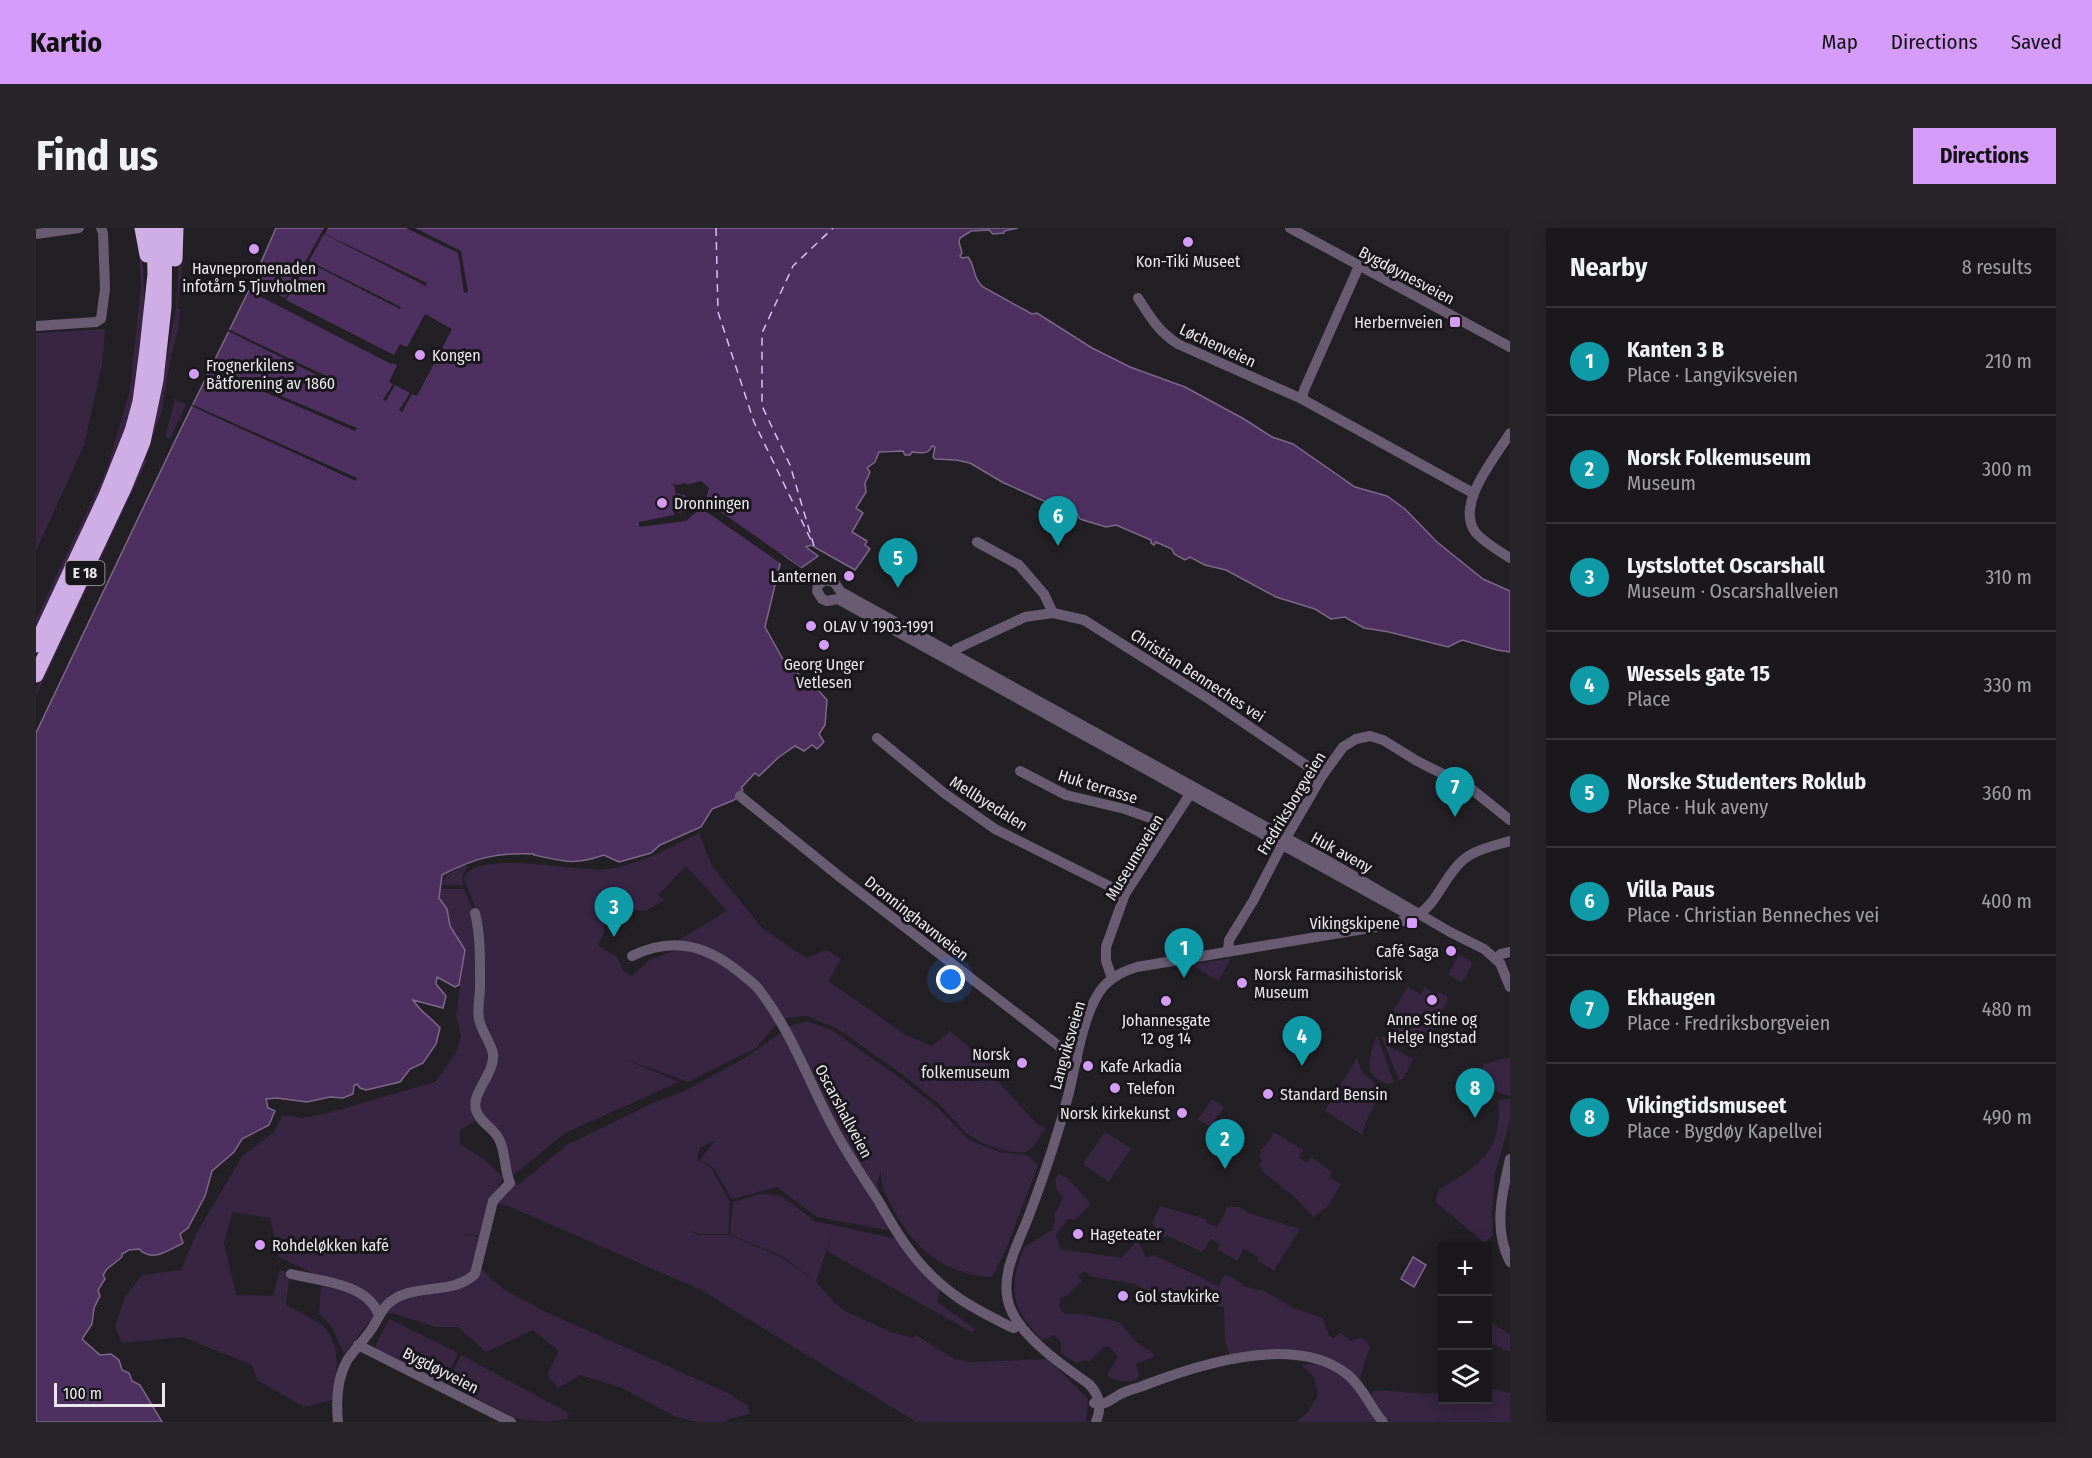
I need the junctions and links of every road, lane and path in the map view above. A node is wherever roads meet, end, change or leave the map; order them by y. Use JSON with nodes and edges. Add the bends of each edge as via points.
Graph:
{"nodes":[{"id":1,"x":79,"y":228,"type":"edge"},
{"id":2,"x":142,"y":228,"type":"edge"},
{"id":3,"x":154,"y":228,"type":"edge"},
{"id":4,"x":165,"y":228,"type":"edge"},
{"id":5,"x":176,"y":228,"type":"edge"},
{"id":6,"x":1290,"y":228,"type":"edge"},
{"id":7,"x":102,"y":231,"type":"edge"},
{"id":8,"x":36,"y":234,"type":"edge"},
{"id":9,"x":1359,"y":266,"type":"junction"},
{"id":10,"x":1138,"y":298,"type":"dead end"},
{"id":11,"x":151,"y":304,"type":"junction"},
{"id":12,"x":36,"y":326,"type":"edge"},
{"id":13,"x":161,"y":337,"type":"junction"},
{"id":14,"x":1510,"y":347,"type":"edge"},
{"id":15,"x":1302,"y":399,"type":"junction"},
{"id":16,"x":1510,"y":433,"type":"edge"},
{"id":17,"x":1473,"y":493,"type":"junction"},
{"id":18,"x":977,"y":542,"type":"dead end"},
{"id":19,"x":1510,"y":558,"type":"edge"},
{"id":20,"x":1053,"y":613,"type":"junction"},
{"id":21,"x":898,"y":629,"type":"junction"},
{"id":22,"x":36,"y":645,"type":"edge"},
{"id":23,"x":949,"y":657,"type":"junction"},
{"id":24,"x":36,"y":675,"type":"edge"},
{"id":25,"x":878,"y":738,"type":"dead end"},
{"id":26,"x":1020,"y":771,"type":"dead end"},
{"id":27,"x":1322,"y":776,"type":"junction"},
{"id":28,"x":1193,"y":791,"type":"junction"},
{"id":29,"x":740,"y":796,"type":"dead end"},
{"id":30,"x":1510,"y":820,"type":"edge"},
{"id":31,"x":1170,"y":825,"type":"junction"},
{"id":32,"x":1510,"y":841,"type":"edge"},
{"id":33,"x":1283,"y":842,"type":"junction"},
{"id":34,"x":1125,"y":894,"type":"junction"},
{"id":35,"x":475,"y":913,"type":"dead end"},
{"id":36,"x":1416,"y":916,"type":"junction"},
{"id":37,"x":1228,"y":952,"type":"junction"},
{"id":38,"x":1510,"y":952,"type":"edge"},
{"id":39,"x":632,"y":956,"type":"dead end"},
{"id":40,"x":1496,"y":958,"type":"junction"},
{"id":41,"x":1112,"y":978,"type":"junction"},
{"id":42,"x":1510,"y":987,"type":"edge"},
{"id":43,"x":1077,"y":1060,"type":"junction"},
{"id":44,"x":1510,"y":1159,"type":"edge"},
{"id":45,"x":1510,"y":1262,"type":"edge"},
{"id":46,"x":291,"y":1274,"type":"dead end"},
{"id":47,"x":378,"y":1314,"type":"junction"},
{"id":48,"x":1019,"y":1325,"type":"junction"},
{"id":49,"x":358,"y":1345,"type":"junction"},
{"id":50,"x":1097,"y":1402,"type":"junction"},
{"id":51,"x":338,"y":1422,"type":"edge"},
{"id":52,"x":511,"y":1422,"type":"edge"},
{"id":53,"x":1094,"y":1422,"type":"edge"},
{"id":54,"x":1383,"y":1422,"type":"edge"}],
"edges":[{"from":1,"to":8,"type":"street"},
{"from":2,"to":11,"type":"highway"},
{"from":3,"to":11,"type":"highway","number":"E 18"},
{"from":4,"to":13,"type":"highway","number":"E 18"},
{"from":5,"to":13,"type":"highway","via":[[173,308]]},
{"from":6,"to":9,"type":"street","name":"Bygdøynesveien"},
{"from":7,"to":12,"type":"street","via":[[105,289],[101,319]]},
{"from":9,"to":14,"type":"street","name":"Bygdøynesveien"},
{"from":9,"to":15,"type":"street"},
{"from":10,"to":15,"type":"street","name":"Løchenveien","via":[[1155,325],[1178,344]]},
{"from":11,"to":22,"type":"highway","number":"E 18","via":[[144,379],[132,431]]},
{"from":13,"to":24,"type":"highway","number":"E 18","via":[[143,442]]},
{"from":15,"to":17,"type":"street","name":"Løchenveien"},
{"from":16,"to":17,"type":"street"},
{"from":17,"to":19,"type":"street","via":[[1473,527],[1480,537]]},
{"from":18,"to":20,"type":"street","via":[[1019,565],[1044,594]]},
{"from":20,"to":23,"type":"street","name":"Christian Benneches vei","via":[[1025,617]]},
{"from":20,"to":27,"type":"street","name":"Christian Benneches vei","via":[[1095,626]]},
{"from":21,"to":21,"type":"street","name":"Huk aveny","via":[[840,592],[834,582],[825,580],[818,585],[822,599],[838,599]]},
{"from":21,"to":23,"type":"street","name":"Huk aveny"},
{"from":23,"to":28,"type":"street","name":"Huk aveny"},
{"from":25,"to":34,"type":"street","name":"Mellbyedalen","via":[[995,829]]},
{"from":26,"to":31,"type":"street","name":"Huk terrasse","via":[[1066,795]]},
{"from":27,"to":30,"type":"street","name":"Fredriksborgveien","via":[[1343,747],[1366,736],[1375,737],[1469,787]]},
{"from":27,"to":33,"type":"street","name":"Fredriksborgveien"},
{"from":28,"to":31,"type":"street","name":"Museumsveien"},
{"from":28,"to":33,"type":"street","name":"Huk aveny"},
{"from":29,"to":43,"type":"street","name":"Dronninghavnveien"},
{"from":31,"to":34,"type":"street","name":"Museumsveien"},
{"from":32,"to":36,"type":"street","via":[[1477,851],[1461,861],[1429,905]]},
{"from":33,"to":36,"type":"street","name":"Huk aveny"},
{"from":33,"to":37,"type":"street","name":"Fredriksborgveien","via":[[1229,940]]},
{"from":34,"to":41,"type":"street","name":"Museumsveien","via":[[1106,947]]},
{"from":35,"to":47,"type":"street","via":[[479,1020],[493,1053],[476,1109],[500,1141],[510,1183],[494,1202],[475,1274],[455,1286],[406,1294]]},
{"from":36,"to":37,"type":"street","via":[[1388,925]]},
{"from":36,"to":40,"type":"street","name":"Huk aveny"},
{"from":37,"to":41,"type":"street","via":[[1137,967]]},
{"from":38,"to":40,"type":"street"},
{"from":39,"to":48,"type":"street","name":"Oscarshallveien","via":[[663,945],[700,949],[729,963],[759,989],[844,1146],[918,1260],[953,1296],[1009,1326]]},
{"from":40,"to":42,"type":"street"},
{"from":41,"to":43,"type":"street","name":"Langviksveien","via":[[1093,1004]]},
{"from":43,"to":48,"type":"street","name":"Langviksveien","via":[[1050,1160],[1007,1279],[1008,1302]]},
{"from":44,"to":45,"type":"street","via":[[1503,1188],[1500,1237]]},
{"from":46,"to":47,"type":"street","via":[[349,1288],[368,1298]]},
{"from":47,"to":49,"type":"street"},
{"from":48,"to":50,"type":"street","name":"Langviksveien","via":[[1079,1377]]},
{"from":49,"to":51,"type":"street","via":[[341,1375]]},
{"from":49,"to":52,"type":"street","name":"Bygdøyveien"},
{"from":50,"to":53,"type":"street"},
{"from":50,"to":54,"type":"street","via":[[1106,1395],[1119,1395],[1220,1362],[1293,1354],[1345,1372]]}]}
